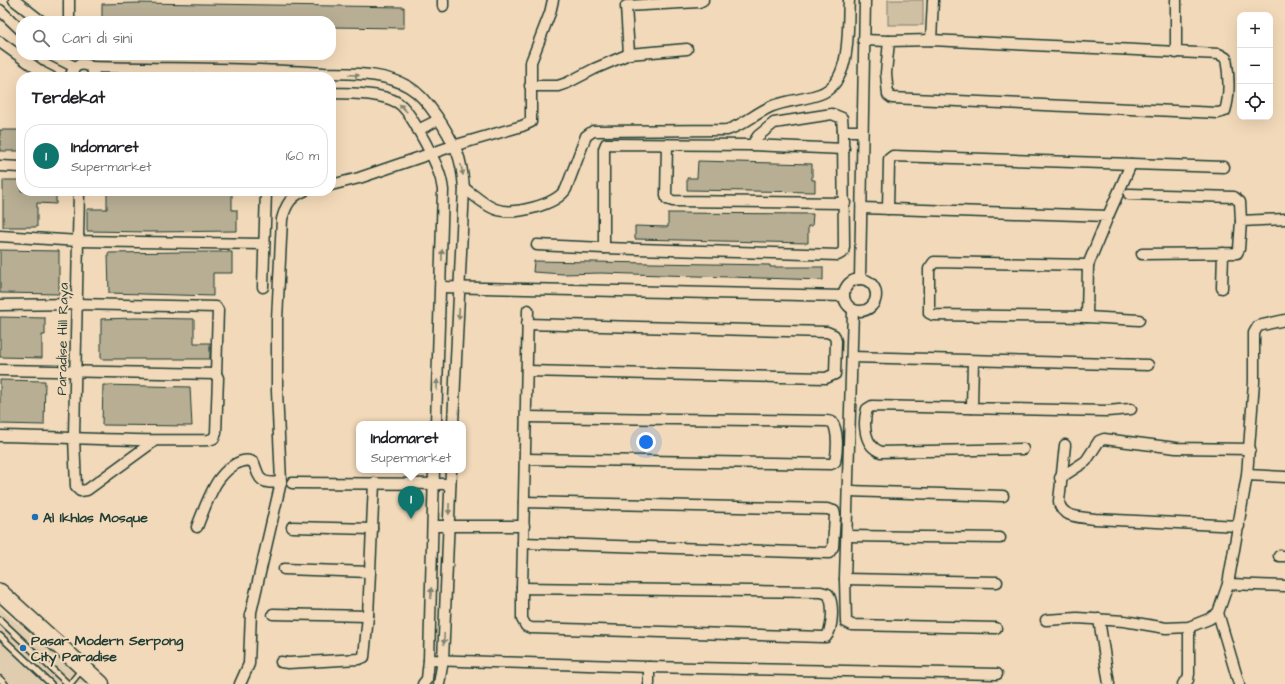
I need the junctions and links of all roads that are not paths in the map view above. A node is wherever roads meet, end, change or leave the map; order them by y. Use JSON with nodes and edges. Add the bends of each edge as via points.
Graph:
{"nodes":[{"id":1,"x":14,"y":0,"type":"edge"},
{"id":2,"x":69,"y":0,"type":"edge"},
{"id":3,"x":553,"y":0,"type":"edge"},
{"id":4,"x":703,"y":0,"type":"edge"},
{"id":5,"x":849,"y":0,"type":"edge"},
{"id":6,"x":865,"y":0,"type":"edge"},
{"id":7,"x":933,"y":0,"type":"edge"},
{"id":8,"x":1176,"y":0,"type":"edge"},
{"id":9,"x":626,"y":3,"type":"edge"},
{"id":10,"x":0,"y":10,"type":"edge"},
{"id":11,"x":35,"y":16,"type":"edge"},
{"id":12,"x":69,"y":16,"type":"edge"},
{"id":13,"x":16,"y":25,"type":"edge"},
{"id":14,"x":863,"y":40,"type":"junction"},
{"id":15,"x":931,"y":40,"type":"junction"},
{"id":16,"x":889,"y":41,"type":"junction"},
{"id":17,"x":0,"y":42,"type":"edge"},
{"id":18,"x":687,"y":49,"type":"dead end"},
{"id":19,"x":1176,"y":53,"type":"junction"},
{"id":20,"x":16,"y":54,"type":"edge"},
{"id":21,"x":629,"y":54,"type":"junction"},
{"id":22,"x":25,"y":60,"type":"edge"},
{"id":23,"x":61,"y":60,"type":"edge"},
{"id":24,"x":75,"y":67,"type":"junction"},
{"id":25,"x":91,"y":67,"type":"junction"},
{"id":26,"x":42,"y":72,"type":"edge"},
{"id":27,"x":72,"y":72,"type":"edge"},
{"id":28,"x":93,"y":72,"type":"edge"},
{"id":29,"x":234,"y":72,"type":"edge"},
{"id":30,"x":336,"y":75,"type":"edge"},
{"id":31,"x":530,"y":86,"type":"junction"},
{"id":32,"x":336,"y":93,"type":"edge"},
{"id":33,"x":438,"y":120,"type":"junction"},
{"id":34,"x":418,"y":130,"type":"junction"},
{"id":35,"x":844,"y":131,"type":"junction"},
{"id":36,"x":862,"y":131,"type":"junction"},
{"id":37,"x":667,"y":145,"type":"junction"},
{"id":38,"x":752,"y":145,"type":"junction"},
{"id":39,"x":453,"y":146,"type":"junction"},
{"id":40,"x":844,"y":149,"type":"junction"},
{"id":41,"x":431,"y":154,"type":"junction"},
{"id":42,"x":1131,"y":164,"type":"junction"},
{"id":43,"x":0,"y":166,"type":"edge"},
{"id":44,"x":16,"y":167,"type":"edge"},
{"id":45,"x":1224,"y":167,"type":"dead end"},
{"id":46,"x":336,"y":184,"type":"edge"},
{"id":47,"x":464,"y":188,"type":"junction"},
{"id":48,"x":1129,"y":194,"type":"dead end"},
{"id":49,"x":79,"y":196,"type":"edge"},
{"id":50,"x":266,"y":196,"type":"edge"},
{"id":51,"x":295,"y":196,"type":"edge"},
{"id":52,"x":844,"y":203,"type":"junction"},
{"id":53,"x":862,"y":208,"type":"junction"},
{"id":54,"x":888,"y":209,"type":"junction"},
{"id":55,"x":1108,"y":216,"type":"junction"},
{"id":56,"x":1285,"y":219,"type":"edge"},
{"id":57,"x":1241,"y":221,"type":"junction"},
{"id":58,"x":0,"y":236,"type":"edge"},
{"id":59,"x":79,"y":241,"type":"junction"},
{"id":60,"x":264,"y":244,"type":"junction"},
{"id":61,"x":537,"y":245,"type":"dead end"},
{"id":62,"x":604,"y":248,"type":"junction"},
{"id":63,"x":1223,"y":253,"type":"junction"},
{"id":64,"x":1142,"y":254,"type":"dead end"},
{"id":65,"x":1088,"y":265,"type":"junction"},
{"id":66,"x":860,"y":279,"type":"junction"},
{"id":67,"x":460,"y":286,"type":"junction"},
{"id":68,"x":441,"y":287,"type":"junction"},
{"id":69,"x":263,"y":288,"type":"dead end"},
{"id":70,"x":1222,"y":288,"type":"dead end"},
{"id":71,"x":844,"y":296,"type":"junction"},
{"id":72,"x":77,"y":304,"type":"junction"},
{"id":73,"x":0,"y":305,"type":"edge"},
{"id":74,"x":528,"y":310,"type":"dead end"},
{"id":75,"x":853,"y":310,"type":"junction"},
{"id":76,"x":1088,"y":317,"type":"junction"},
{"id":77,"x":1138,"y":320,"type":"dead end"},
{"id":78,"x":1285,"y":320,"type":"edge"},
{"id":79,"x":528,"y":324,"type":"junction"},
{"id":80,"x":852,"y":357,"type":"junction"},
{"id":81,"x":973,"y":361,"type":"junction"},
{"id":82,"x":1148,"y":365,"type":"dead end"},
{"id":83,"x":0,"y":370,"type":"edge"},
{"id":84,"x":75,"y":371,"type":"junction"},
{"id":85,"x":527,"y":371,"type":"junction"},
{"id":86,"x":216,"y":374,"type":"junction"},
{"id":87,"x":972,"y":408,"type":"junction"},
{"id":88,"x":1131,"y":409,"type":"dead end"},
{"id":89,"x":526,"y":416,"type":"junction"},
{"id":90,"x":436,"y":421,"type":"edge"},
{"id":91,"x":453,"y":421,"type":"edge"},
{"id":92,"x":0,"y":436,"type":"edge"},
{"id":93,"x":74,"y":437,"type":"junction"},
{"id":94,"x":153,"y":442,"type":"junction"},
{"id":95,"x":1065,"y":445,"type":"dead end"},
{"id":96,"x":1023,"y":449,"type":"dead end"},
{"id":97,"x":1250,"y":449,"type":"junction"},
{"id":98,"x":525,"y":459,"type":"junction"},
{"id":99,"x":434,"y":473,"type":"edge"},
{"id":100,"x":451,"y":473,"type":"edge"},
{"id":101,"x":1247,"y":475,"type":"junction"},
{"id":102,"x":1060,"y":478,"type":"junction"},
{"id":103,"x":1285,"y":478,"type":"edge"},
{"id":104,"x":281,"y":482,"type":"junction"},
{"id":105,"x":292,"y":483,"type":"dead end"},
{"id":106,"x":374,"y":483,"type":"junction"},
{"id":107,"x":434,"y":484,"type":"junction"},
{"id":108,"x":450,"y":484,"type":"junction"},
{"id":109,"x":848,"y":491,"type":"junction"},
{"id":110,"x":1003,"y":496,"type":"dead end"},
{"id":111,"x":524,"y":502,"type":"junction"},
{"id":112,"x":433,"y":526,"type":"junction"},
{"id":113,"x":449,"y":526,"type":"junction"},
{"id":114,"x":524,"y":526,"type":"junction"},
{"id":115,"x":1239,"y":526,"type":"junction"},
{"id":116,"x":197,"y":527,"type":"dead end"},
{"id":117,"x":292,"y":527,"type":"dead end"},
{"id":118,"x":372,"y":529,"type":"junction"},
{"id":119,"x":847,"y":536,"type":"junction"},
{"id":120,"x":1000,"y":538,"type":"dead end"},
{"id":121,"x":523,"y":544,"type":"junction"},
{"id":122,"x":284,"y":569,"type":"dead end"},
{"id":123,"x":370,"y":572,"type":"junction"},
{"id":124,"x":845,"y":579,"type":"junction"},
{"id":125,"x":997,"y":582,"type":"dead end"},
{"id":126,"x":1228,"y":584,"type":"junction"},
{"id":127,"x":1285,"y":586,"type":"edge"},
{"id":128,"x":522,"y":588,"type":"junction"},
{"id":129,"x":2,"y":597,"type":"edge"},
{"id":130,"x":1218,"y":613,"type":"junction"},
{"id":131,"x":273,"y":614,"type":"dead end"},
{"id":132,"x":368,"y":616,"type":"junction"},
{"id":133,"x":1099,"y":619,"type":"junction"},
{"id":134,"x":0,"y":620,"type":"edge"},
{"id":135,"x":1046,"y":620,"type":"dead end"},
{"id":136,"x":1189,"y":627,"type":"junction"},
{"id":137,"x":996,"y":628,"type":"dead end"},
{"id":138,"x":0,"y":636,"type":"edge"},
{"id":139,"x":429,"y":660,"type":"junction"},
{"id":140,"x":443,"y":660,"type":"junction"},
{"id":141,"x":280,"y":662,"type":"dead end"},
{"id":142,"x":650,"y":667,"type":"junction"},
{"id":143,"x":998,"y":674,"type":"dead end"},
{"id":144,"x":92,"y":677,"type":"edge"},
{"id":145,"x":0,"y":679,"type":"edge"},
{"id":146,"x":67,"y":683,"type":"edge"},
{"id":147,"x":5,"y":684,"type":"edge"},
{"id":148,"x":51,"y":684,"type":"edge"},
{"id":149,"x":57,"y":684,"type":"edge"},
{"id":150,"x":240,"y":684,"type":"edge"},
{"id":151,"x":423,"y":684,"type":"edge"},
{"id":152,"x":439,"y":684,"type":"edge"},
{"id":153,"x":649,"y":684,"type":"edge"},
{"id":154,"x":1109,"y":684,"type":"edge"},
{"id":155,"x":1183,"y":684,"type":"edge"},
{"id":156,"x":1239,"y":684,"type":"edge"}],
"edges":[{"from":1,"to":11,"type":"street"},
{"from":2,"to":12,"type":"street"},
{"from":3,"to":31,"type":"street","via":[[531,62]]},
{"from":4,"to":9,"type":"street"},
{"from":5,"to":47,"type":"street","via":[[846,60],[835,81],[821,94],[769,108],[736,128],[727,130],[593,131],[586,136],[562,196],[525,210],[495,210]]},
{"from":6,"to":14,"type":"street"},
{"from":7,"to":15,"type":"street"},
{"from":8,"to":19,"type":"street"},
{"from":9,"to":21,"type":"street"},
{"from":10,"to":13,"type":"street"},
{"from":14,"to":16,"type":"street"},
{"from":14,"to":36,"type":"street"},
{"from":15,"to":16,"type":"street"},
{"from":15,"to":19,"type":"street"},
{"from":16,"to":19,"type":"street","via":[[886,91],[892,98],[1218,113],[1225,111],[1228,102],[1226,58],[1219,54]]},
{"from":17,"to":20,"type":"street"},
{"from":18,"to":21,"type":"street"},
{"from":21,"to":31,"type":"street","via":[[558,86]]},
{"from":22,"to":26,"type":"street"},
{"from":23,"to":24,"type":"street"},
{"from":24,"to":25,"type":"street","via":[[83,64]]},
{"from":24,"to":27,"type":"street"},
{"from":25,"to":28,"type":"street"},
{"from":25,"to":29,"type":"street"},
{"from":30,"to":33,"type":"street","one_way":true,"via":[[379,76],[394,80],[420,94]]},
{"from":31,"to":39,"type":"street","via":[[531,122]]},
{"from":34,"to":32,"type":"street","one_way":true,"via":[[401,105],[387,98]]},
{"from":33,"to":34,"type":"street"},
{"from":33,"to":39,"type":"street"},
{"from":34,"to":41,"type":"street"},
{"from":35,"to":36,"type":"street"},
{"from":35,"to":38,"type":"street","via":[[842,118],[832,114],[782,121],[765,129]]},
{"from":35,"to":40,"type":"street"},
{"from":36,"to":53,"type":"street"},
{"from":37,"to":38,"type":"street"},
{"from":37,"to":52,"type":"street","via":[[666,195],[673,201]]},
{"from":37,"to":62,"type":"street","via":[[605,146]]},
{"from":38,"to":40,"type":"street"},
{"from":39,"to":41,"type":"street"},
{"from":39,"to":47,"type":"street","one_way":true,"via":[[462,170]]},
{"from":40,"to":52,"type":"street"},
{"from":41,"to":46,"type":"street"},
{"from":68,"to":41,"type":"street","one_way":true,"via":[[443,190],[441,174]]},
{"from":42,"to":45,"type":"street"},
{"from":42,"to":54,"type":"street","via":[[893,156],[889,163]]},
{"from":42,"to":55,"type":"street"},
{"from":43,"to":44,"type":"street"},
{"from":47,"to":67,"type":"street"},
{"from":48,"to":57,"type":"street","via":[[1234,197],[1240,202]]},
{"from":49,"to":59,"type":"street","name":"Paradise Hill Raya"},
{"from":50,"to":60,"type":"street"},
{"from":51,"to":104,"type":"street","via":[[285,208],[280,245],[277,384]]},
{"from":52,"to":62,"type":"street","via":[[844,247],[843,252],[838,255]]},
{"from":53,"to":54,"type":"street"},
{"from":53,"to":66,"type":"street"},
{"from":54,"to":55,"type":"street"},
{"from":55,"to":65,"type":"street"},
{"from":56,"to":57,"type":"street"},
{"from":57,"to":63,"type":"street","via":[[1239,251]]},
{"from":58,"to":59,"type":"street"},
{"from":59,"to":60,"type":"street"},
{"from":59,"to":72,"type":"street","name":"Paradise Hill Raya"},
{"from":60,"to":69,"type":"street"},
{"from":61,"to":62,"type":"street"},
{"from":63,"to":64,"type":"street"},
{"from":63,"to":70,"type":"street"},
{"from":65,"to":76,"type":"street"},
{"from":65,"to":76,"type":"street","via":[[934,262],[931,264],[929,276],[930,313],[933,315]]},
{"from":66,"to":71,"type":"street","via":[[848,284]]},
{"from":66,"to":75,"type":"street","via":[[870,282],[876,296],[868,308]]},
{"from":67,"to":68,"type":"street"},
{"from":67,"to":71,"type":"street"},
{"from":67,"to":91,"type":"street","one_way":true},
{"from":90,"to":68,"type":"street","one_way":true},
{"from":71,"to":75,"type":"street"},
{"from":72,"to":73,"type":"street"},
{"from":72,"to":84,"type":"street","name":"Paradise Hill Raya"},
{"from":72,"to":86,"type":"street","via":[[216,307]]},
{"from":74,"to":79,"type":"street"},
{"from":75,"to":80,"type":"street"},
{"from":76,"to":77,"type":"street"},
{"from":78,"to":97,"type":"street","via":[[1258,326],[1254,333]]},
{"from":79,"to":85,"type":"street"},
{"from":79,"to":85,"type":"street","via":[[827,332],[834,334],[836,341],[835,374],[826,378]]},
{"from":80,"to":81,"type":"street"},
{"from":80,"to":109,"type":"street"},
{"from":81,"to":82,"type":"street"},
{"from":81,"to":87,"type":"street"},
{"from":83,"to":84,"type":"street"},
{"from":84,"to":86,"type":"street"},
{"from":84,"to":93,"type":"street","name":"Paradise Hill Raya"},
{"from":85,"to":89,"type":"street"},
{"from":86,"to":94,"type":"street","via":[[218,378],[214,438]]},
{"from":87,"to":88,"type":"street","via":[[1106,411]]},
{"from":87,"to":96,"type":"street","via":[[869,407],[866,412],[866,430],[869,444],[874,450],[881,452]]},
{"from":89,"to":98,"type":"street"},
{"from":89,"to":98,"type":"street","via":[[827,421],[832,422],[836,430],[836,457],[835,462],[831,464]]},
{"from":92,"to":93,"type":"street"},
{"from":93,"to":94,"type":"street"},
{"from":93,"to":94,"type":"street","name":"Paradise Hill Raya","via":[[76,487],[80,491],[87,490]]},
{"from":95,"to":102,"type":"street"},
{"from":97,"to":101,"type":"street"},
{"from":97,"to":102,"type":"street","via":[[1176,448],[1104,439],[1099,441],[1086,461]]},
{"from":98,"to":111,"type":"street"},
{"from":99,"to":107,"type":"street"},
{"from":100,"to":108,"type":"street"},
{"from":101,"to":103,"type":"street"},
{"from":101,"to":115,"type":"street"},
{"from":102,"to":115,"type":"street","via":[[1059,505],[1071,515],[1095,519]]},
{"from":104,"to":116,"type":"street","via":[[263,481],[258,476],[254,463],[246,460],[239,462],[219,478]]},
{"from":104,"to":150,"type":"street","via":[[251,612],[249,664]]},
{"from":105,"to":106,"type":"street"},
{"from":106,"to":107,"type":"street"},
{"from":106,"to":118,"type":"street"},
{"from":107,"to":108,"type":"street"},
{"from":107,"to":112,"type":"street"},
{"from":108,"to":113,"type":"street","one_way":true},
{"from":109,"to":110,"type":"street"},
{"from":109,"to":119,"type":"street"},
{"from":111,"to":114,"type":"street"},
{"from":111,"to":121,"type":"street","via":[[827,508],[835,515],[833,547],[829,553]]},
{"from":112,"to":113,"type":"street"},
{"from":139,"to":112,"type":"street","one_way":true},
{"from":113,"to":114,"type":"street"},
{"from":113,"to":140,"type":"street","one_way":true},
{"from":114,"to":121,"type":"street"},
{"from":115,"to":126,"type":"street"},
{"from":117,"to":118,"type":"street"},
{"from":118,"to":123,"type":"street"},
{"from":119,"to":120,"type":"street"},
{"from":119,"to":124,"type":"street"},
{"from":121,"to":128,"type":"street"},
{"from":122,"to":123,"type":"street"},
{"from":123,"to":132,"type":"street"},
{"from":124,"to":125,"type":"street"},
{"from":124,"to":137,"type":"street","via":[[845,615],[848,624]]},
{"from":126,"to":127,"type":"street"},
{"from":126,"to":130,"type":"street"},
{"from":128,"to":128,"type":"street","via":[[821,592],[828,594],[831,600],[830,630],[823,637],[531,628],[526,626],[522,619]]},
{"from":129,"to":144,"type":"main road"},
{"from":130,"to":136,"type":"street"},
{"from":130,"to":156,"type":"street"},
{"from":131,"to":132,"type":"street"},
{"from":132,"to":141,"type":"street","via":[[365,655],[362,659]]},
{"from":133,"to":135,"type":"street"},
{"from":133,"to":136,"type":"street","via":[[1166,628]]},
{"from":133,"to":154,"type":"street"},
{"from":134,"to":146,"type":"lane"},
{"from":136,"to":155,"type":"street","via":[[1189,674],[1188,680]]},
{"from":138,"to":148,"type":"lane"},
{"from":139,"to":140,"type":"street"},
{"from":139,"to":151,"type":"street","via":[[427,679]]},
{"from":140,"to":142,"type":"street"},
{"from":140,"to":152,"type":"street"},
{"from":142,"to":143,"type":"street"},
{"from":142,"to":153,"type":"street"},
{"from":144,"to":146,"type":"lane"},
{"from":145,"to":147,"type":"lane"},
{"from":146,"to":149,"type":"lane"}]}
